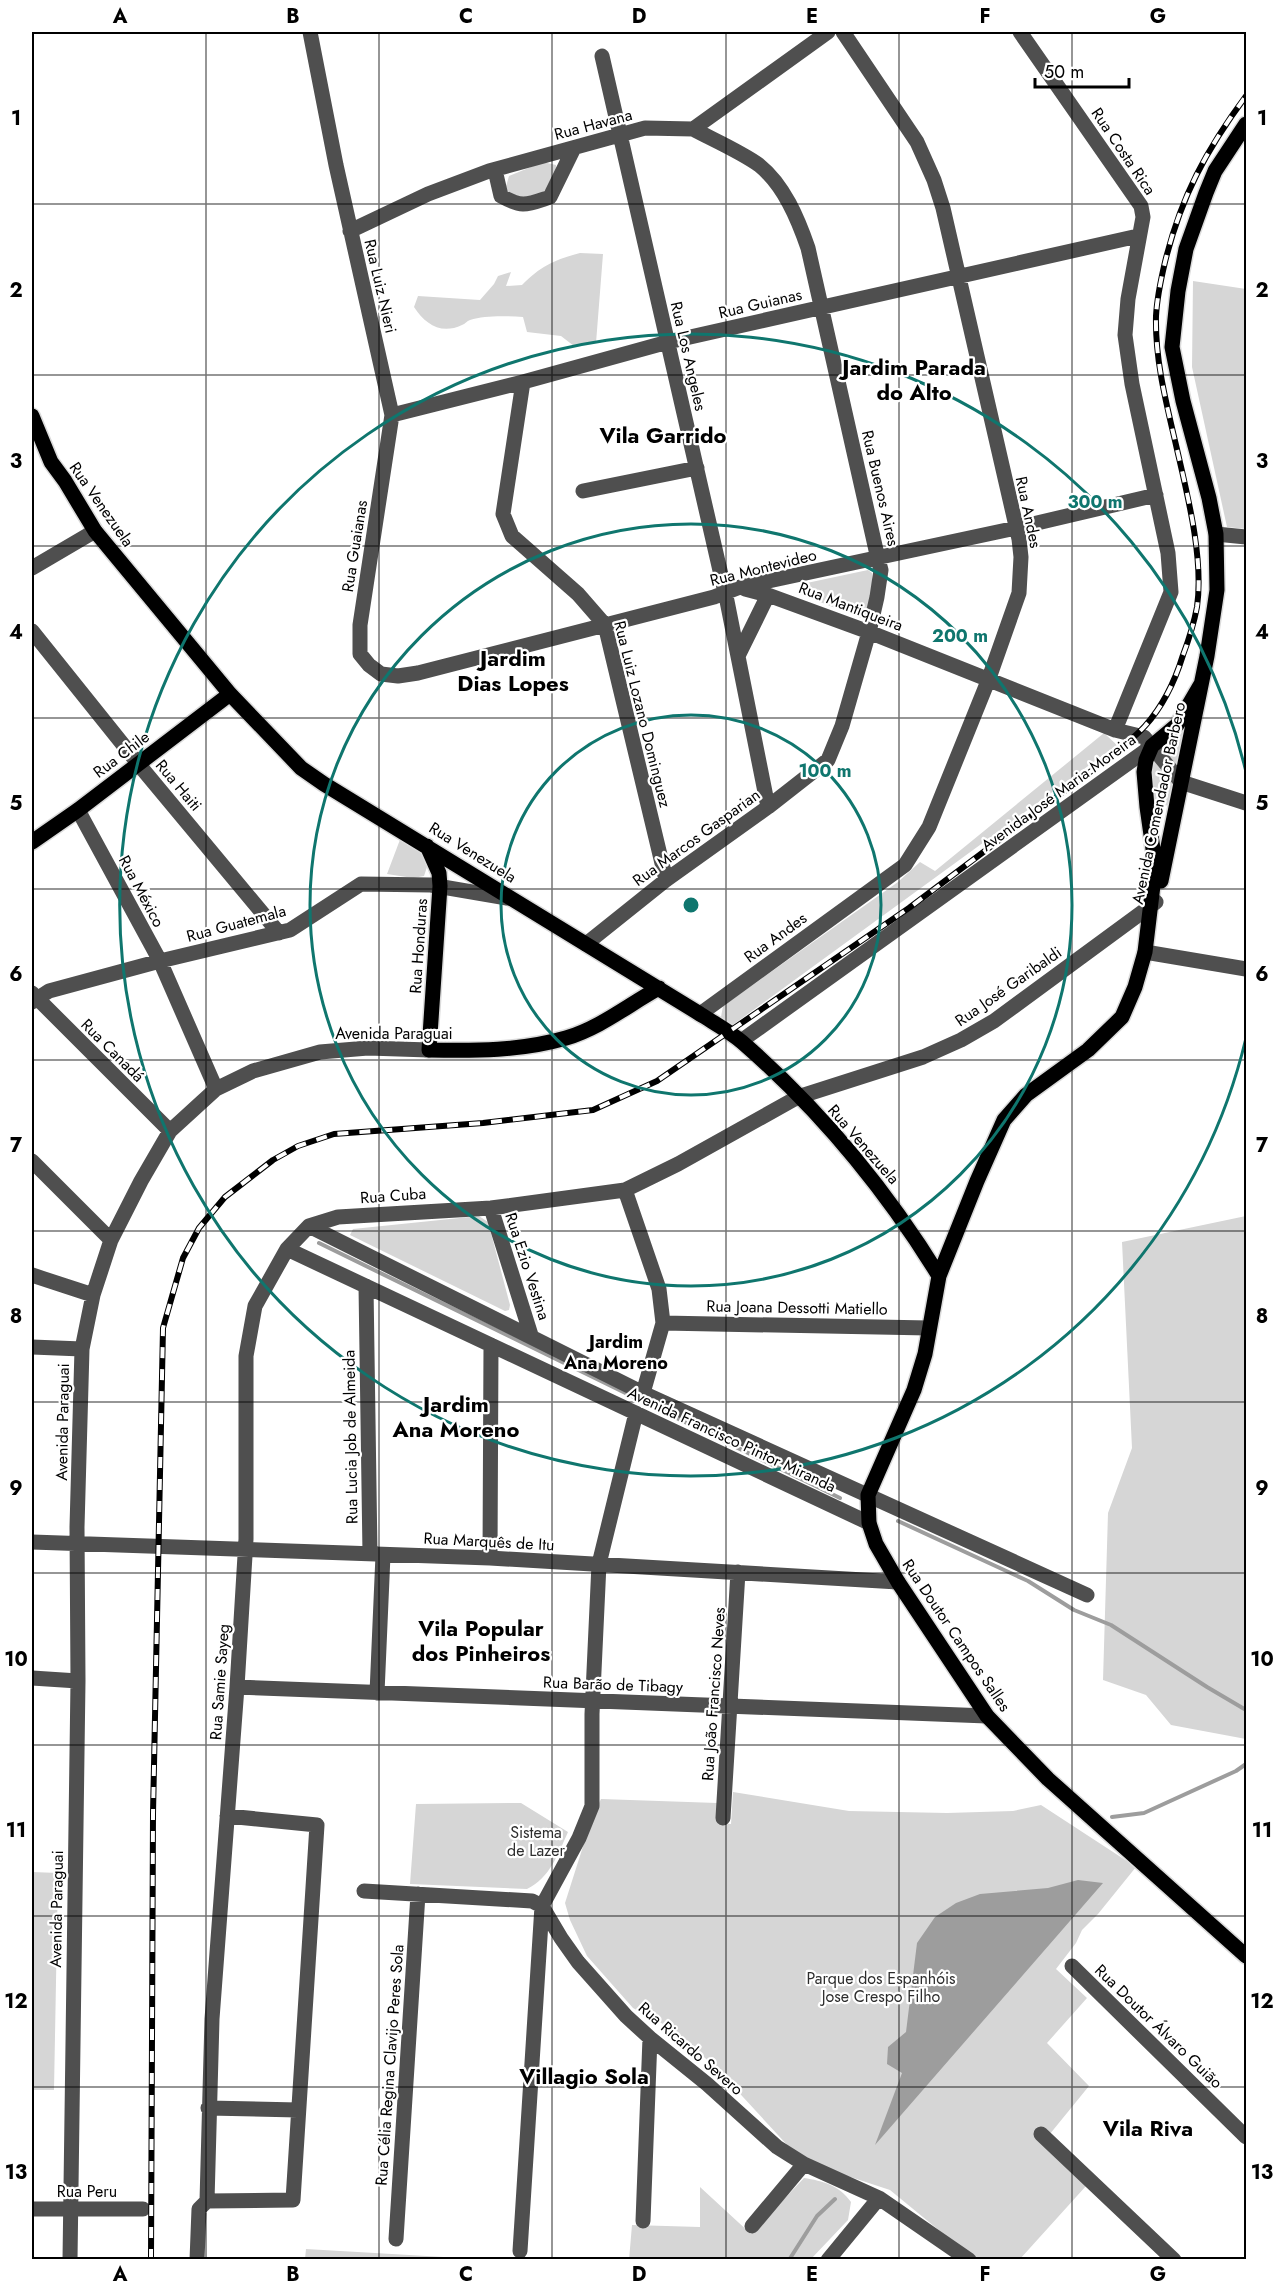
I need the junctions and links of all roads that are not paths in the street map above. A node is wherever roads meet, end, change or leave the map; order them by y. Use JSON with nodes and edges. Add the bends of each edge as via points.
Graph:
{"nodes":[{"id":1,"x":310,"y":32,"type":"edge"},
{"id":2,"x":828,"y":32,"type":"edge"},
{"id":3,"x":843,"y":32,"type":"edge"},
{"id":4,"x":1020,"y":32,"type":"edge"},
{"id":5,"x":602,"y":56,"type":"dead end"},
{"id":6,"x":1246,"y":124,"type":"edge"},
{"id":7,"x":693,"y":129,"type":"junction"},
{"id":8,"x":620,"y":135,"type":"junction"},
{"id":9,"x":574,"y":148,"type":"junction"},
{"id":10,"x":495,"y":170,"type":"junction"},
{"id":11,"x":350,"y":231,"type":"junction"},
{"id":12,"x":1138,"y":236,"type":"junction"},
{"id":13,"x":960,"y":277,"type":"junction"},
{"id":14,"x":822,"y":308,"type":"junction"},
{"id":15,"x":668,"y":342,"type":"junction"},
{"id":16,"x":523,"y":382,"type":"junction"},
{"id":17,"x":392,"y":415,"type":"junction"},
{"id":18,"x":32,"y":416,"type":"edge"},
{"id":19,"x":697,"y":468,"type":"junction"},
{"id":20,"x":582,"y":491,"type":"dead end"},
{"id":21,"x":1156,"y":495,"type":"junction"},
{"id":22,"x":1016,"y":528,"type":"junction"},
{"id":23,"x":95,"y":531,"type":"junction"},
{"id":24,"x":1216,"y":534,"type":"junction"},
{"id":25,"x":1246,"y":537,"type":"edge"},
{"id":26,"x":878,"y":559,"type":"junction"},
{"id":27,"x":32,"y":568,"type":"edge"},
{"id":28,"x":732,"y":590,"type":"junction"},
{"id":29,"x":768,"y":595,"type":"junction"},
{"id":30,"x":605,"y":625,"type":"junction"},
{"id":31,"x":32,"y":631,"type":"edge"},
{"id":32,"x":869,"y":632,"type":"junction"},
{"id":33,"x":739,"y":654,"type":"junction"},
{"id":34,"x":381,"y":674,"type":"joint"},
{"id":35,"x":988,"y":681,"type":"junction"},
{"id":36,"x":1201,"y":684,"type":"junction"},
{"id":37,"x":230,"y":694,"type":"junction"},
{"id":38,"x":1115,"y":730,"type":"junction"},
{"id":39,"x":1152,"y":746,"type":"junction"},
{"id":40,"x":828,"y":760,"type":"joint"},
{"id":41,"x":138,"y":764,"type":"junction"},
{"id":42,"x":1181,"y":782,"type":"junction"},
{"id":43,"x":1146,"y":801,"type":"junction"},
{"id":44,"x":1246,"y":803,"type":"edge"},
{"id":45,"x":1176,"y":805,"type":"junction"},
{"id":46,"x":768,"y":807,"type":"junction"},
{"id":47,"x":78,"y":810,"type":"junction"},
{"id":48,"x":32,"y":842,"type":"edge"},
{"id":49,"x":428,"y":846,"type":"junction"},
{"id":50,"x":666,"y":879,"type":"junction"},
{"id":51,"x":440,"y":886,"type":"junction"},
{"id":52,"x":516,"y":900,"type":"junction"},
{"id":53,"x":1153,"y":905,"type":"junction"},
{"id":54,"x":279,"y":933,"type":"junction"},
{"id":55,"x":586,"y":944,"type":"junction"},
{"id":56,"x":1145,"y":952,"type":"junction"},
{"id":57,"x":160,"y":961,"type":"junction"},
{"id":58,"x":1246,"y":969,"type":"edge"},
{"id":59,"x":659,"y":988,"type":"junction"},
{"id":60,"x":33,"y":998,"type":"edge"},
{"id":61,"x":700,"y":1014,"type":"junction"},
{"id":62,"x":741,"y":1041,"type":"junction"},
{"id":63,"x":429,"y":1050,"type":"junction"},
{"id":64,"x":216,"y":1089,"type":"junction"},
{"id":65,"x":798,"y":1096,"type":"junction"},
{"id":66,"x":170,"y":1131,"type":"junction"},
{"id":67,"x":32,"y":1161,"type":"edge"},
{"id":68,"x":625,"y":1190,"type":"junction"},
{"id":69,"x":491,"y":1208,"type":"junction"},
{"id":70,"x":309,"y":1226,"type":"junction"},
{"id":71,"x":111,"y":1240,"type":"junction"},
{"id":72,"x":287,"y":1249,"type":"junction"},
{"id":73,"x":32,"y":1275,"type":"edge"},
{"id":74,"x":939,"y":1276,"type":"junction"},
{"id":75,"x":366,"y":1286,"type":"junction"},
{"id":76,"x":93,"y":1295,"type":"junction"},
{"id":77,"x":402,"y":1303,"type":"junction"},
{"id":78,"x":366,"y":1320,"type":"junction"},
{"id":79,"x":663,"y":1323,"type":"junction"},
{"id":80,"x":929,"y":1328,"type":"junction"},
{"id":81,"x":531,"y":1335,"type":"junction"},
{"id":82,"x":491,"y":1345,"type":"junction"},
{"id":83,"x":32,"y":1347,"type":"edge"},
{"id":84,"x":82,"y":1348,"type":"junction"},
{"id":85,"x":520,"y":1359,"type":"junction"},
{"id":86,"x":490,"y":1384,"type":"junction"},
{"id":87,"x":643,"y":1393,"type":"junction"},
{"id":88,"x":636,"y":1413,"type":"junction"},
{"id":89,"x":661,"y":1425,"type":"junction"},
{"id":90,"x":630,"y":1438,"type":"junction"},
{"id":91,"x":868,"y":1495,"type":"junction"},
{"id":92,"x":869,"y":1523,"type":"junction"},
{"id":93,"x":32,"y":1542,"type":"edge"},
{"id":94,"x":77,"y":1543,"type":"junction"},
{"id":95,"x":245,"y":1550,"type":"junction"},
{"id":96,"x":377,"y":1554,"type":"junction"},
{"id":97,"x":490,"y":1558,"type":"junction"},
{"id":98,"x":599,"y":1564,"type":"junction"},
{"id":99,"x":738,"y":1572,"type":"junction"},
{"id":100,"x":898,"y":1582,"type":"junction"},
{"id":101,"x":1087,"y":1594,"type":"dead end"},
{"id":102,"x":32,"y":1678,"type":"edge"},
{"id":103,"x":78,"y":1681,"type":"junction"},
{"id":104,"x":237,"y":1687,"type":"junction"},
{"id":105,"x":377,"y":1693,"type":"junction"},
{"id":106,"x":593,"y":1701,"type":"junction"},
{"id":107,"x":730,"y":1706,"type":"junction"},
{"id":108,"x":987,"y":1716,"type":"junction"},
{"id":109,"x":227,"y":1816,"type":"junction"},
{"id":110,"x":723,"y":1818,"type":"dead end"},
{"id":111,"x":364,"y":1891,"type":"dead end"},
{"id":112,"x":418,"y":1894,"type":"junction"},
{"id":113,"x":542,"y":1906,"type":"junction"},
{"id":114,"x":1246,"y":1956,"type":"edge"},
{"id":115,"x":1072,"y":1966,"type":"dead end"},
{"id":116,"x":650,"y":2038,"type":"junction"},
{"id":117,"x":208,"y":2108,"type":"junction"},
{"id":118,"x":298,"y":2110,"type":"junction"},
{"id":119,"x":1041,"y":2134,"type":"dead end"},
{"id":120,"x":1246,"y":2137,"type":"edge"},
{"id":121,"x":804,"y":2164,"type":"junction"},
{"id":122,"x":879,"y":2198,"type":"junction"},
{"id":123,"x":207,"y":2201,"type":"junction"},
{"id":124,"x":32,"y":2209,"type":"edge"},
{"id":125,"x":70,"y":2209,"type":"junction"},
{"id":126,"x":143,"y":2209,"type":"dead end"},
{"id":127,"x":643,"y":2221,"type":"dead end"},
{"id":128,"x":752,"y":2226,"type":"dead end"},
{"id":129,"x":396,"y":2239,"type":"dead end"},
{"id":130,"x":520,"y":2251,"type":"dead end"},
{"id":131,"x":70,"y":2259,"type":"edge"},
{"id":132,"x":197,"y":2259,"type":"edge"},
{"id":133,"x":828,"y":2259,"type":"edge"},
{"id":134,"x":969,"y":2259,"type":"edge"},
{"id":135,"x":1174,"y":2259,"type":"edge"}],
"edges":[{"from":1,"to":11,"type":"street","name":"Rua Luiz Nieri"},
{"from":2,"to":7,"type":"street"},
{"from":3,"to":13,"type":"street","name":"Rua Andes","via":[[917,142],[943,208]]},
{"from":4,"to":12,"type":"street","name":"Rua Costa Rica","via":[[1141,206],[1143,217]]},
{"from":5,"to":8,"type":"street","name":"Rua Los Angeles"},
{"from":6,"to":24,"type":"main road","name":"Avenida Comendador Barbero","via":[[1215,171],[1186,249],[1172,347]]},
{"from":7,"to":8,"type":"street","name":"Rua Havana","via":[[645,128]]},
{"from":7,"to":14,"type":"street","name":"Rua Buenos Aires","via":[[759,165],[780,189],[799,221]]},
{"from":8,"to":9,"type":"street","name":"Rua Havana"},
{"from":8,"to":15,"type":"street","name":"Rua Los Angeles"},
{"from":9,"to":10,"type":"street","name":"Rua Havana"},
{"from":9,"to":10,"type":"street","via":[[550,197],[531,203],[518,205],[501,196]]},
{"from":10,"to":11,"type":"street","name":"Rua Havana","via":[[429,194]]},
{"from":11,"to":17,"type":"street","name":"Rua Luiz Nieri"},
{"from":12,"to":13,"type":"street","name":"Rua Guianas"},
{"from":12,"to":21,"type":"street","name":"Avenida José Maria Moreira","via":[[1125,334]]},
{"from":13,"to":14,"type":"street","name":"Rua Guianas"},
{"from":13,"to":22,"type":"street","name":"Rua Andes"},
{"from":14,"to":15,"type":"street","name":"Rua Guianas"},
{"from":14,"to":26,"type":"street","name":"Rua Buenos Aires"},
{"from":15,"to":16,"type":"street","name":"Rua Guianas"},
{"from":15,"to":19,"type":"street","name":"Rua Los Angeles"},
{"from":16,"to":17,"type":"street","name":"Rua Guianas"},
{"from":16,"to":30,"type":"street","name":"Rua Luiz Lozano Dominguez","via":[[503,514],[505,522],[512,536],[578,594]]},
{"from":17,"to":34,"type":"street","name":"Rua Guaianas","via":[[360,625],[360,654]]},
{"from":18,"to":23,"type":"main road","name":"Rua Venezuela","via":[[51,462]]},
{"from":19,"to":20,"type":"street"},
{"from":19,"to":28,"type":"street","name":"Rua Los Angeles"},
{"from":21,"to":22,"type":"street","name":"Rua Montevideo"},
{"from":21,"to":38,"type":"street","name":"Avenida José Maria Moreira","via":[[1171,592]]},
{"from":22,"to":26,"type":"street","name":"Rua Montevideo"},
{"from":22,"to":35,"type":"street","name":"Rua Andes","via":[[1021,557],[1018,593]]},
{"from":23,"to":27,"type":"street"},
{"from":23,"to":37,"type":"main road","name":"Rua Venezuela"},
{"from":24,"to":25,"type":"street"},
{"from":24,"to":36,"type":"main road","name":"Avenida Comendador Barbero","via":[[1217,590]]},
{"from":26,"to":28,"type":"street","name":"Rua Montevideo"},
{"from":26,"to":32,"type":"street","name":"Rua Buenos Aires","via":[[881,570]]},
{"from":28,"to":29,"type":"street","name":"Rua Mantiqueira"},
{"from":28,"to":30,"type":"street","name":"Rua Montevideo"},
{"from":28,"to":33,"type":"street","name":"Rua Los Angeles"},
{"from":29,"to":32,"type":"street","name":"Rua Mantiqueira"},
{"from":29,"to":33,"type":"street"},
{"from":30,"to":34,"type":"street","name":"Rua Montevideo","via":[[418,673]]},
{"from":30,"to":50,"type":"street","name":"Rua Luiz Lozano Dominguez"},
{"from":31,"to":41,"type":"street","name":"Rua Haiti"},
{"from":32,"to":35,"type":"street","name":"Rua Mantiqueira"},
{"from":32,"to":40,"type":"street","name":"Rua Buenos Aires"},
{"from":33,"to":46,"type":"street","name":"Rua Los Angeles"},
{"from":35,"to":38,"type":"street","name":"Rua Mantiqueira"},
{"from":35,"to":61,"type":"street","name":"Rua Andes","via":[[928,827],[905,865]]},
{"from":36,"to":39,"type":"main road","name":"Avenida Comendador Barbero","via":[[1177,725]]},
{"from":36,"to":42,"type":"main road","name":"Avenida Comendador Barbero"},
{"from":37,"to":41,"type":"main road","name":"Rua Chile"},
{"from":37,"to":49,"type":"main road","name":"Rua Venezuela","via":[[301,768]]},
{"from":38,"to":39,"type":"street","name":"Avenida José Maria Moreira","via":[[1144,737]]},
{"from":39,"to":42,"type":"street"},
{"from":39,"to":43,"type":"main road","name":"Avenida Comendador Barbero","via":[[1144,772]]},
{"from":39,"to":62,"type":"street","name":"Avenida José Maria Moreira"},
{"from":40,"to":46,"type":"street","name":"Rua Marcos Gasparian"},
{"from":41,"to":47,"type":"main road","name":"Rua Chile"},
{"from":41,"to":54,"type":"street","name":"Rua Haiti"},
{"from":42,"to":44,"type":"street"},
{"from":42,"to":45,"type":"main road","name":"Avenida Comendador Barbero"},
{"from":43,"to":45,"type":"main road","via":[[1160,811]]},
{"from":43,"to":53,"type":"main road","name":"Avenida Comendador Barbero","via":[[1154,856]]},
{"from":45,"to":53,"type":"main road","name":"Avenida Comendador Barbero"},
{"from":46,"to":50,"type":"street","name":"Rua Marcos Gasparian"},
{"from":47,"to":48,"type":"main road","name":"Rua Chile"},
{"from":47,"to":57,"type":"street","name":"Rua México"},
{"from":49,"to":51,"type":"main road","name":"Rua Honduras"},
{"from":49,"to":52,"type":"main road","name":"Rua Venezuela"},
{"from":50,"to":55,"type":"street","name":"Rua Marcos Gasparian"},
{"from":51,"to":52,"type":"street","name":"Rua Guatemala"},
{"from":51,"to":54,"type":"street","name":"Rua Guatemala","via":[[361,884],[290,930]]},
{"from":51,"to":63,"type":"main road","name":"Rua Honduras"},
{"from":52,"to":55,"type":"main road","name":"Rua Venezuela"},
{"from":53,"to":56,"type":"main road","name":"Avenida Comendador Barbero"},
{"from":53,"to":65,"type":"street","name":"Rua José Garibaldi","via":[[994,1021],[961,1040],[924,1057]]},
{"from":54,"to":57,"type":"street","name":"Rua Guatemala"},
{"from":55,"to":59,"type":"main road","name":"Rua Venezuela"},
{"from":56,"to":58,"type":"street"},
{"from":56,"to":74,"type":"main road","name":"Avenida Comendador Barbero","via":[[1122,1017],[1088,1050],[1026,1095],[1004,1119]]},
{"from":57,"to":60,"type":"street","name":"Rua Guatemala"},
{"from":57,"to":64,"type":"street","name":"Rua México"},
{"from":59,"to":61,"type":"main road","name":"Rua Venezuela"},
{"from":59,"to":63,"type":"main road","name":"Avenida Paraguai","via":[[618,1014],[567,1038],[485,1051]]},
{"from":60,"to":66,"type":"street","name":"Rua Canadá"},
{"from":61,"to":62,"type":"main road","name":"Rua Venezuela"},
{"from":62,"to":65,"type":"main road","name":"Rua Venezuela"},
{"from":63,"to":64,"type":"street","name":"Avenida Paraguai","via":[[368,1048],[320,1052],[253,1071]]},
{"from":64,"to":66,"type":"street","name":"Avenida Paraguai"},
{"from":65,"to":68,"type":"street","name":"Rua Cuba"},
{"from":65,"to":74,"type":"main road","name":"Rua Venezuela","via":[[890,1202]]},
{"from":66,"to":71,"type":"street","name":"Avenida Paraguai"},
{"from":67,"to":71,"type":"street"},
{"from":68,"to":69,"type":"street","name":"Rua Cuba"},
{"from":68,"to":79,"type":"street","via":[[658,1289]]},
{"from":69,"to":70,"type":"street","name":"Rua Cuba","via":[[368,1214],[338,1217]]},
{"from":69,"to":81,"type":"street","name":"Rua Ezio Vestina"},
{"from":70,"to":72,"type":"street","name":"Rua Cuba"},
{"from":70,"to":81,"type":"street","name":"Avenida Francisco Pintor Miranda"},
{"from":71,"to":76,"type":"street","name":"Avenida Paraguai"},
{"from":72,"to":75,"type":"street","name":"Avenida Francisco Pintor Miranda"},
{"from":72,"to":95,"type":"street","name":"Rua Cuba","via":[[255,1306],[246,1356]]},
{"from":73,"to":76,"type":"street"},
{"from":74,"to":80,"type":"main road","name":"Rua Doutor Campos Salles"},
{"from":75,"to":77,"type":"street","name":"Avenida Francisco Pintor Miranda"},
{"from":75,"to":78,"type":"street","name":"Rua Lucia Job de Almeida"},
{"from":76,"to":84,"type":"street","name":"Avenida Paraguai"},
{"from":77,"to":78,"type":"street","via":[[380,1304]]},
{"from":77,"to":82,"type":"street","name":"Avenida Francisco Pintor Miranda"},
{"from":78,"to":96,"type":"street","name":"Rua Lucia Job de Almeida"},
{"from":79,"to":80,"type":"street","name":"Rua Joana Dessotti Matiello"},
{"from":79,"to":87,"type":"street"},
{"from":80,"to":91,"type":"main road","name":"Rua Doutor Campos Salles","via":[[914,1390]]},
{"from":81,"to":87,"type":"street","name":"Avenida Francisco Pintor Miranda"},
{"from":82,"to":85,"type":"street","name":"Avenida Francisco Pintor Miranda"},
{"from":82,"to":86,"type":"street"},
{"from":83,"to":84,"type":"street"},
{"from":84,"to":94,"type":"street","name":"Avenida Paraguai"},
{"from":85,"to":86,"type":"street","via":[[503,1364]]},
{"from":85,"to":88,"type":"street","name":"Avenida Francisco Pintor Miranda"},
{"from":86,"to":97,"type":"street"},
{"from":87,"to":91,"type":"street","name":"Avenida Francisco Pintor Miranda"},
{"from":88,"to":89,"type":"street","name":"Avenida Francisco Pintor Miranda"},
{"from":88,"to":90,"type":"street"},
{"from":89,"to":90,"type":"street","via":[[647,1425]]},
{"from":89,"to":92,"type":"street","name":"Avenida Francisco Pintor Miranda"},
{"from":90,"to":98,"type":"street"},
{"from":91,"to":92,"type":"main road","name":"Rua Doutor Campos Salles"},
{"from":91,"to":101,"type":"street","name":"Avenida Francisco Pintor Miranda"},
{"from":92,"to":100,"type":"main road","name":"Rua Doutor Campos Salles"},
{"from":93,"to":94,"type":"street","name":"Rua Marquês de Itu"},
{"from":94,"to":95,"type":"street","name":"Rua Marquês de Itu"},
{"from":94,"to":103,"type":"street","name":"Avenida Paraguai"},
{"from":95,"to":96,"type":"street","name":"Rua Marquês de Itu"},
{"from":95,"to":104,"type":"street","name":"Rua Samie Sayeg"},
{"from":96,"to":97,"type":"street","name":"Rua Marquês de Itu"},
{"from":96,"to":105,"type":"street","name":"Rua Lucia Job de Almeida"},
{"from":97,"to":98,"type":"street","name":"Rua Marquês de Itu"},
{"from":98,"to":99,"type":"street","name":"Rua Marquês de Itu"},
{"from":98,"to":106,"type":"street"},
{"from":99,"to":100,"type":"street","name":"Rua Marquês de Itu"},
{"from":99,"to":107,"type":"street","name":"Rua João Francisco Neves"},
{"from":100,"to":108,"type":"main road","name":"Rua Doutor Campos Salles"},
{"from":102,"to":103,"type":"street"},
{"from":103,"to":125,"type":"street","name":"Avenida Paraguai"},
{"from":104,"to":105,"type":"street","name":"Rua Barão de Tibagy"},
{"from":104,"to":109,"type":"street","name":"Rua Samie Sayeg"},
{"from":105,"to":106,"type":"street","name":"Rua Barão de Tibagy"},
{"from":106,"to":107,"type":"street","name":"Rua Barão de Tibagy"},
{"from":106,"to":113,"type":"street","via":[[592,1806]]},
{"from":107,"to":108,"type":"street","name":"Rua Barão de Tibagy"},
{"from":107,"to":110,"type":"street","name":"Rua João Francisco Neves"},
{"from":108,"to":114,"type":"main road","name":"Rua Doutor Campos Salles","via":[[1048,1779]]},
{"from":109,"to":117,"type":"street","name":"Rua Samie Sayeg"},
{"from":109,"to":118,"type":"street","via":[[317,1825]]},
{"from":111,"to":112,"type":"street"},
{"from":112,"to":113,"type":"street","via":[[532,1900]]},
{"from":112,"to":129,"type":"street","name":"Rua Célia Regina Clavijo Peres Sola"},
{"from":113,"to":116,"type":"street","name":"Rua Ricardo Severo","via":[[578,1962]]},
{"from":113,"to":130,"type":"street"},
{"from":115,"to":120,"type":"street","name":"Rua Doutor Álvaro Guião"},
{"from":116,"to":121,"type":"street","name":"Rua Ricardo Severo","via":[[777,2147]]},
{"from":116,"to":127,"type":"street"},
{"from":117,"to":118,"type":"street"},
{"from":117,"to":123,"type":"street","name":"Rua Samie Sayeg"},
{"from":118,"to":123,"type":"street","via":[[293,2200]]},
{"from":119,"to":135,"type":"street"},
{"from":121,"to":122,"type":"street","name":"Rua Ricardo Severo"},
{"from":121,"to":128,"type":"street"},
{"from":122,"to":133,"type":"street"},
{"from":122,"to":134,"type":"street","name":"Rua Ricardo Severo"},
{"from":123,"to":132,"type":"street","name":"Rua Samie Sayeg","via":[[199,2209]]},
{"from":124,"to":125,"type":"street","name":"Rua Peru"},
{"from":125,"to":126,"type":"street","name":"Rua Peru"},
{"from":125,"to":131,"type":"street","name":"Avenida Paraguai"}]}
